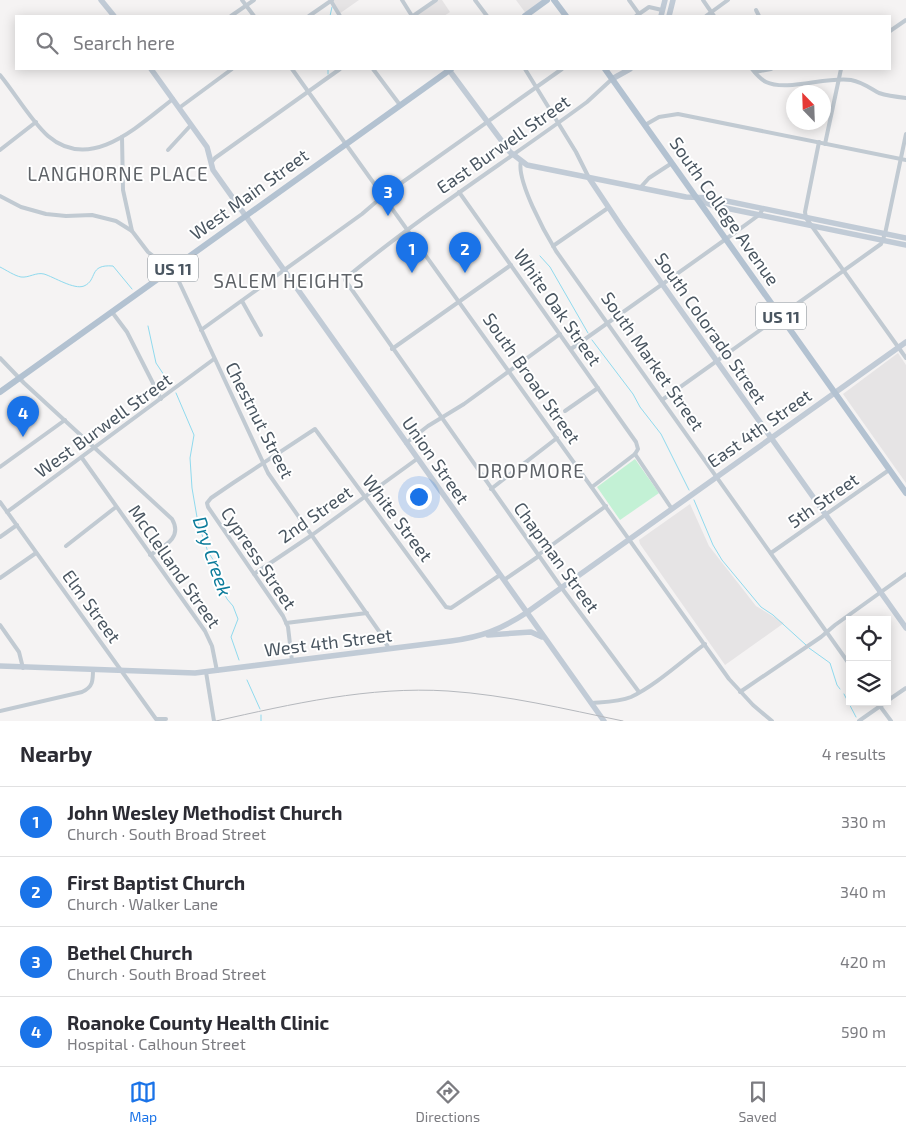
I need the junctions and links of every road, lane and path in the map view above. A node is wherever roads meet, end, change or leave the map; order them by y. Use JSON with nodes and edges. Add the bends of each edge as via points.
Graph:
{"nodes":[{"id":1,"x":101,"y":0,"type":"edge"},
{"id":2,"x":242,"y":0,"type":"edge"},
{"id":3,"x":254,"y":0,"type":"edge"},
{"id":4,"x":332,"y":0,"type":"edge"},
{"id":5,"x":402,"y":0,"type":"edge"},
{"id":6,"x":436,"y":0,"type":"edge"},
{"id":7,"x":475,"y":0,"type":"edge"},
{"id":8,"x":546,"y":0,"type":"edge"},
{"id":9,"x":554,"y":0,"type":"edge"},
{"id":10,"x":629,"y":0,"type":"edge"},
{"id":11,"x":665,"y":0,"type":"edge"},
{"id":12,"x":673,"y":0,"type":"edge"},
{"id":13,"x":702,"y":0,"type":"edge"},
{"id":14,"x":728,"y":0,"type":"edge"},
{"id":15,"x":246,"y":6,"type":"junction"},
{"id":16,"x":756,"y":10,"type":"dead end"},
{"id":17,"x":662,"y":13,"type":"edge"},
{"id":18,"x":713,"y":14,"type":"edge"},
{"id":19,"x":113,"y":15,"type":"edge"},
{"id":20,"x":232,"y":15,"type":"edge"},
{"id":21,"x":253,"y":15,"type":"edge"},
{"id":22,"x":310,"y":15,"type":"edge"},
{"id":23,"x":340,"y":15,"type":"edge"},
{"id":24,"x":412,"y":15,"type":"edge"},
{"id":25,"x":414,"y":15,"type":"edge"},
{"id":26,"x":487,"y":15,"type":"edge"},
{"id":27,"x":526,"y":15,"type":"edge"},
{"id":28,"x":565,"y":15,"type":"edge"},
{"id":29,"x":637,"y":15,"type":"edge"},
{"id":30,"x":669,"y":15,"type":"edge"},
{"id":31,"x":758,"y":15,"type":"edge"},
{"id":32,"x":906,"y":20,"type":"edge"},
{"id":33,"x":891,"y":30,"type":"edge"},
{"id":34,"x":153,"y":70,"type":"edge"},
{"id":35,"x":231,"y":70,"type":"edge"},
{"id":36,"x":293,"y":70,"type":"edge"},
{"id":37,"x":339,"y":70,"type":"edge"},
{"id":38,"x":374,"y":70,"type":"edge"},
{"id":39,"x":448,"y":70,"type":"edge"},
{"id":40,"x":450,"y":70,"type":"edge"},
{"id":41,"x":526,"y":70,"type":"edge"},
{"id":42,"x":561,"y":70,"type":"edge"},
{"id":43,"x":606,"y":70,"type":"edge"},
{"id":44,"x":621,"y":70,"type":"edge"},
{"id":45,"x":628,"y":70,"type":"edge"},
{"id":46,"x":841,"y":70,"type":"edge"},
{"id":47,"x":754,"y":71,"type":"edge"},
{"id":48,"x":0,"y":75,"type":"edge"},
{"id":49,"x":612,"y":79,"type":"junction"},
{"id":50,"x":838,"y":79,"type":"junction"},
{"id":51,"x":536,"y":87,"type":"junction"},
{"id":52,"x":308,"y":92,"type":"junction"},
{"id":53,"x":906,"y":98,"type":"edge"},
{"id":54,"x":173,"y":99,"type":"junction"},
{"id":55,"x":400,"y":105,"type":"junction"},
{"id":56,"x":179,"y":108,"type":"junction"},
{"id":57,"x":36,"y":122,"type":"junction"},
{"id":58,"x":488,"y":122,"type":"junction"},
{"id":59,"x":559,"y":123,"type":"junction"},
{"id":60,"x":191,"y":125,"type":"junction"},
{"id":61,"x":646,"y":125,"type":"junction"},
{"id":62,"x":906,"y":134,"type":"edge"},
{"id":63,"x":122,"y":138,"type":"junction"},
{"id":64,"x":819,"y":142,"type":"junction"},
{"id":65,"x":345,"y":144,"type":"junction"},
{"id":66,"x":825,"y":144,"type":"junction"},
{"id":67,"x":0,"y":150,"type":"edge"},
{"id":68,"x":168,"y":150,"type":"dead end"},
{"id":69,"x":513,"y":155,"type":"junction"},
{"id":70,"x":901,"y":159,"type":"junction"},
{"id":71,"x":906,"y":160,"type":"edge"},
{"id":72,"x":521,"y":161,"type":"junction"},
{"id":73,"x":672,"y":163,"type":"junction"},
{"id":74,"x":210,"y":164,"type":"junction"},
{"id":75,"x":589,"y":178,"type":"junction"},
{"id":76,"x":640,"y":188,"type":"junction"},
{"id":77,"x":459,"y":192,"type":"junction"},
{"id":78,"x":0,"y":196,"type":"edge"},
{"id":79,"x":383,"y":196,"type":"junction"},
{"id":80,"x":698,"y":199,"type":"junction"},
{"id":81,"x":608,"y":208,"type":"junction"},
{"id":82,"x":764,"y":209,"type":"junction"},
{"id":83,"x":759,"y":215,"type":"junction"},
{"id":84,"x":245,"y":216,"type":"junction"},
{"id":85,"x":806,"y":218,"type":"junction"},
{"id":86,"x":812,"y":226,"type":"junction"},
{"id":87,"x":408,"y":230,"type":"junction"},
{"id":88,"x":132,"y":231,"type":"junction"},
{"id":89,"x":885,"y":234,"type":"junction"},
{"id":90,"x":906,"y":238,"type":"edge"},
{"id":91,"x":726,"y":240,"type":"junction"},
{"id":92,"x":883,"y":240,"type":"junction"},
{"id":93,"x":906,"y":245,"type":"edge"},
{"id":94,"x":553,"y":246,"type":"junction"},
{"id":95,"x":511,"y":265,"type":"junction"},
{"id":96,"x":171,"y":269,"type":"junction"},
{"id":97,"x":844,"y":270,"type":"junction"},
{"id":98,"x":284,"y":271,"type":"junction"},
{"id":99,"x":662,"y":284,"type":"junction"},
{"id":100,"x":460,"y":301,"type":"junction"},
{"id":101,"x":242,"y":302,"type":"junction"},
{"id":102,"x":112,"y":312,"type":"junction"},
{"id":103,"x":781,"y":316,"type":"junction"},
{"id":104,"x":608,"y":323,"type":"junction"},
{"id":105,"x":201,"y":330,"type":"junction"},
{"id":106,"x":560,"y":334,"type":"junction"},
{"id":107,"x":261,"y":335,"type":"dead end"},
{"id":108,"x":906,"y":342,"type":"edge"},
{"id":109,"x":899,"y":348,"type":"junction"},
{"id":110,"x":392,"y":349,"type":"junction"},
{"id":111,"x":571,"y":349,"type":"junction"},
{"id":112,"x":0,"y":358,"type":"edge"},
{"id":113,"x":906,"y":358,"type":"edge"},
{"id":114,"x":214,"y":359,"type":"junction"},
{"id":115,"x":717,"y":361,"type":"junction"},
{"id":116,"x":509,"y":371,"type":"junction"},
{"id":117,"x":19,"y":379,"type":"junction"},
{"id":118,"x":598,"y":388,"type":"junction"},
{"id":119,"x":0,"y":392,"type":"edge"},
{"id":120,"x":835,"y":393,"type":"junction"},
{"id":121,"x":161,"y":399,"type":"junction"},
{"id":122,"x":662,"y":400,"type":"junction"},
{"id":123,"x":565,"y":411,"type":"dead end"},
{"id":124,"x":442,"y":419,"type":"junction"},
{"id":125,"x":65,"y":420,"type":"junction"},
{"id":126,"x":557,"y":438,"type":"junction"},
{"id":127,"x":771,"y":438,"type":"junction"},
{"id":128,"x":406,"y":443,"type":"junction"},
{"id":129,"x":95,"y":448,"type":"junction"},
{"id":130,"x":635,"y":454,"type":"junction"},
{"id":131,"x":82,"y":458,"type":"junction"},
{"id":132,"x":417,"y":459,"type":"junction"},
{"id":133,"x":262,"y":464,"type":"junction"},
{"id":134,"x":0,"y":467,"type":"edge"},
{"id":135,"x":890,"y":470,"type":"junction"},
{"id":136,"x":717,"y":477,"type":"junction"},
{"id":137,"x":592,"y":487,"type":"junction"},
{"id":138,"x":491,"y":489,"type":"junction"},
{"id":139,"x":906,"y":493,"type":"edge"},
{"id":140,"x":364,"y":496,"type":"junction"},
{"id":141,"x":0,"y":502,"type":"edge"},
{"id":142,"x":606,"y":506,"type":"junction"},
{"id":143,"x":116,"y":507,"type":"junction"},
{"id":144,"x":672,"y":508,"type":"junction"},
{"id":145,"x":7,"y":512,"type":"junction"},
{"id":146,"x":826,"y":515,"type":"junction"},
{"id":147,"x":17,"y":525,"type":"junction"},
{"id":148,"x":312,"y":535,"type":"junction"},
{"id":149,"x":0,"y":537,"type":"edge"},
{"id":150,"x":630,"y":539,"type":"junction"},
{"id":151,"x":66,"y":546,"type":"dead end"},
{"id":152,"x":36,"y":552,"type":"junction"},
{"id":153,"x":772,"y":553,"type":"junction"},
{"id":154,"x":150,"y":555,"type":"junction"},
{"id":155,"x":539,"y":556,"type":"junction"},
{"id":156,"x":254,"y":574,"type":"junction"},
{"id":157,"x":906,"y":574,"type":"edge"},
{"id":158,"x":0,"y":578,"type":"edge"},
{"id":159,"x":502,"y":578,"type":"junction"},
{"id":160,"x":561,"y":587,"type":"junction"},
{"id":161,"x":880,"y":592,"type":"junction"},
{"id":162,"x":367,"y":613,"type":"junction"},
{"id":163,"x":526,"y":613,"type":"junction"},
{"id":164,"x":286,"y":623,"type":"junction"},
{"id":165,"x":0,"y":625,"type":"edge"},
{"id":166,"x":906,"y":628,"type":"edge"},
{"id":167,"x":827,"y":633,"type":"junction"},
{"id":168,"x":483,"y":635,"type":"junction"},
{"id":169,"x":544,"y":639,"type":"junction"},
{"id":170,"x":705,"y":644,"type":"junction"},
{"id":171,"x":389,"y":649,"type":"junction"},
{"id":172,"x":292,"y":661,"type":"junction"},
{"id":173,"x":847,"y":661,"type":"edge"},
{"id":174,"x":0,"y":666,"type":"edge"},
{"id":175,"x":23,"y":668,"type":"junction"},
{"id":176,"x":93,"y":669,"type":"junction"},
{"id":177,"x":121,"y":670,"type":"junction"},
{"id":178,"x":217,"y":671,"type":"junction"},
{"id":179,"x":206,"y":672,"type":"junction"},
{"id":180,"x":906,"y":688,"type":"edge"},
{"id":181,"x":639,"y":692,"type":"junction"},
{"id":182,"x":740,"y":692,"type":"junction"},
{"id":183,"x":891,"y":699,"type":"edge"},
{"id":184,"x":591,"y":703,"type":"junction"},
{"id":185,"x":880,"y":706,"type":"joint"},
{"id":186,"x":0,"y":711,"type":"edge"},
{"id":187,"x":166,"y":718,"type":"dead end"},
{"id":188,"x":214,"y":721,"type":"edge"},
{"id":189,"x":604,"y":721,"type":"edge"},
{"id":190,"x":772,"y":721,"type":"edge"},
{"id":191,"x":859,"y":721,"type":"edge"},
{"id":192,"x":891,"y":721,"type":"edge"}],
"edges":[{"from":1,"to":19,"type":"street"},
{"from":2,"to":15,"type":"street"},
{"from":3,"to":15,"type":"street"},
{"from":4,"to":22,"type":"street"},
{"from":4,"to":23,"type":"street"},
{"from":5,"to":24,"type":"street"},
{"from":6,"to":25,"type":"street"},
{"from":7,"to":26,"type":"street"},
{"from":8,"to":27,"type":"main road"},
{"from":9,"to":28,"type":"main road"},
{"from":10,"to":29,"type":"street"},
{"from":11,"to":17,"type":"street"},
{"from":12,"to":30,"type":"street"},
{"from":13,"to":18,"type":"street"},
{"from":14,"to":18,"type":"street"},
{"from":15,"to":20,"type":"street"},
{"from":15,"to":21,"type":"street"},
{"from":16,"to":31,"type":"street"},
{"from":17,"to":29,"type":"street","via":[[651,6]]},
{"from":32,"to":33,"type":"street"},
{"from":34,"to":54,"type":"street","name":"Union Street"},
{"from":35,"to":56,"type":"street"},
{"from":36,"to":52,"type":"street","name":"South Broad Street"},
{"from":37,"to":52,"type":"street"},
{"from":38,"to":55,"type":"street"},
{"from":39,"to":55,"type":"main road","number":"US 11"},
{"from":40,"to":58,"type":"street"},
{"from":41,"to":51,"type":"street","name":"South Colorado Street"},
{"from":42,"to":51,"type":"street"},
{"from":43,"to":49,"type":"main road","name":"South College Avenue","number":"US 11"},
{"from":44,"to":49,"type":"street"},
{"from":45,"to":49,"type":"street"},
{"from":46,"to":50,"type":"street"},
{"from":47,"to":50,"type":"street","via":[[766,82],[777,84]]},
{"from":48,"to":57,"type":"street"},
{"from":49,"to":59,"type":"street","name":"East Burwell Street"},
{"from":49,"to":61,"type":"main road","name":"South College Avenue","number":"US 11"},
{"from":50,"to":53,"type":"street","via":[[855,80],[883,94]]},
{"from":50,"to":66,"type":"street"},
{"from":51,"to":58,"type":"street"},
{"from":51,"to":59,"type":"street","name":"South Colorado Street"},
{"from":52,"to":65,"type":"street","name":"South Broad Street"},
{"from":52,"to":74,"type":"street"},
{"from":54,"to":56,"type":"street","name":"Union Street"},
{"from":54,"to":63,"type":"street"},
{"from":55,"to":65,"type":"main road","number":"US 11"},
{"from":56,"to":60,"type":"street","name":"Union Street"},
{"from":57,"to":63,"type":"street","via":[[53,140],[74,148],[99,147]]},
{"from":57,"to":67,"type":"street"},
{"from":58,"to":69,"type":"street"},
{"from":58,"to":79,"type":"street"},
{"from":59,"to":69,"type":"street","name":"East Burwell Street"},
{"from":59,"to":75,"type":"street","name":"South Colorado Street"},
{"from":60,"to":68,"type":"street"},
{"from":60,"to":74,"type":"street","name":"Union Street","via":[[207,147]]},
{"from":61,"to":64,"type":"street","via":[[656,118],[678,114]]},
{"from":61,"to":73,"type":"main road","name":"South College Avenue","number":"US 11"},
{"from":62,"to":70,"type":"street"},
{"from":63,"to":88,"type":"street","via":[[123,190]]},
{"from":64,"to":66,"type":"street"},
{"from":64,"to":85,"type":"street"},
{"from":65,"to":79,"type":"street","name":"South Broad Street"},
{"from":65,"to":84,"type":"main road","name":"West Main Street","number":"US 11"},
{"from":66,"to":70,"type":"street"},
{"from":69,"to":72,"type":"street"},
{"from":69,"to":77,"type":"street","name":"East Burwell Street"},
{"from":70,"to":71,"type":"street"},
{"from":70,"to":89,"type":"street"},
{"from":72,"to":75,"type":"street"},
{"from":72,"to":94,"type":"street","name":"South Market Street","via":[[520,175]]},
{"from":73,"to":76,"type":"street"},
{"from":73,"to":80,"type":"main road","name":"South College Avenue","number":"US 11"},
{"from":74,"to":84,"type":"street","name":"Union Street"},
{"from":75,"to":76,"type":"street"},
{"from":75,"to":81,"type":"street","name":"South Colorado Street"},
{"from":76,"to":80,"type":"street"},
{"from":77,"to":87,"type":"street","name":"East Burwell Street"},
{"from":77,"to":95,"type":"street","name":"White Oak Street"},
{"from":78,"to":88,"type":"street","via":[[34,211],[55,216],[101,217],[116,221]]},
{"from":79,"to":87,"type":"street","name":"South Broad Street"},
{"from":79,"to":98,"type":"street"},
{"from":80,"to":82,"type":"street","via":[[712,198]]},
{"from":80,"to":83,"type":"street","via":[[711,205]]},
{"from":80,"to":91,"type":"main road","name":"South College Avenue","number":"US 11"},
{"from":81,"to":94,"type":"street"},
{"from":81,"to":99,"type":"street","name":"South Colorado Street"},
{"from":82,"to":83,"type":"street"},
{"from":82,"to":85,"type":"street"},
{"from":83,"to":86,"type":"street"},
{"from":83,"to":91,"type":"street"},
{"from":84,"to":96,"type":"main road","name":"West Main Street","number":"US 11"},
{"from":84,"to":98,"type":"street","name":"Union Street"},
{"from":85,"to":86,"type":"street"},
{"from":85,"to":89,"type":"street"},
{"from":86,"to":92,"type":"street"},
{"from":86,"to":97,"type":"street"},
{"from":87,"to":100,"type":"street","name":"South Broad Street"},
{"from":87,"to":110,"type":"street","name":"Chapman Street","via":[[359,266],[345,283]]},
{"from":88,"to":96,"type":"street","via":[[148,252]]},
{"from":89,"to":90,"type":"street"},
{"from":89,"to":92,"type":"street"},
{"from":91,"to":99,"type":"street"},
{"from":91,"to":103,"type":"main road","name":"South College Avenue","number":"US 11"},
{"from":92,"to":93,"type":"street"},
{"from":92,"to":97,"type":"street"},
{"from":94,"to":104,"type":"street","name":"South Market Street"},
{"from":95,"to":100,"type":"street"},
{"from":95,"to":106,"type":"street","name":"White Oak Street"},
{"from":96,"to":102,"type":"main road","name":"West Main Street","number":"US 11"},
{"from":96,"to":105,"type":"street","name":"Chestnut Street"},
{"from":97,"to":103,"type":"street"},
{"from":97,"to":109,"type":"street"},
{"from":98,"to":101,"type":"street"},
{"from":98,"to":128,"type":"street","name":"Union Street"},
{"from":99,"to":104,"type":"street"},
{"from":99,"to":115,"type":"street","name":"South Colorado Street"},
{"from":100,"to":110,"type":"street"},
{"from":100,"to":116,"type":"street","name":"South Broad Street"},
{"from":101,"to":105,"type":"street"},
{"from":101,"to":107,"type":"street"},
{"from":102,"to":117,"type":"main road","name":"West Main Street","number":"US 11"},
{"from":102,"to":121,"type":"street","via":[[127,332]]},
{"from":103,"to":115,"type":"street"},
{"from":103,"to":120,"type":"main road","name":"South College Avenue","number":"US 11"},
{"from":104,"to":111,"type":"street"},
{"from":104,"to":122,"type":"street","name":"South Market Street"},
{"from":105,"to":114,"type":"street","name":"Chestnut Street"},
{"from":106,"to":111,"type":"street","name":"White Oak Street"},
{"from":106,"to":116,"type":"street"},
{"from":108,"to":109,"type":"street","name":"East 4th Street"},
{"from":109,"to":113,"type":"street"},
{"from":109,"to":120,"type":"street","name":"East 4th Street"},
{"from":110,"to":124,"type":"street","name":"Chapman Street"},
{"from":111,"to":118,"type":"street","name":"White Oak Street"},
{"from":112,"to":117,"type":"street"},
{"from":114,"to":121,"type":"street","name":"West Burwell Street"},
{"from":114,"to":133,"type":"street","name":"Chestnut Street"},
{"from":115,"to":122,"type":"street"},
{"from":115,"to":127,"type":"street","name":"South Colorado Street"},
{"from":116,"to":124,"type":"street"},
{"from":116,"to":126,"type":"street","name":"South Broad Street"},
{"from":117,"to":119,"type":"main road","name":"West Main Street","number":"US 11"},
{"from":117,"to":125,"type":"street"},
{"from":118,"to":123,"type":"street"},
{"from":118,"to":130,"type":"street","name":"White Oak Street","via":[[634,438],[638,448]]},
{"from":120,"to":127,"type":"street","name":"East 4th Street"},
{"from":120,"to":135,"type":"main road","name":"South College Avenue","number":"US 11"},
{"from":121,"to":129,"type":"street","name":"West Burwell Street"},
{"from":122,"to":136,"type":"street","name":"South Market Street"},
{"from":124,"to":128,"type":"street"},
{"from":124,"to":138,"type":"street","name":"Chapman Street"},
{"from":125,"to":129,"type":"street"},
{"from":125,"to":134,"type":"street"},
{"from":126,"to":137,"type":"street","name":"South Broad Street"},
{"from":126,"to":138,"type":"street"},
{"from":127,"to":136,"type":"street","name":"East 4th Street"},
{"from":127,"to":146,"type":"street","name":"South Colorado Street"},
{"from":128,"to":132,"type":"street","name":"Union Street"},
{"from":129,"to":131,"type":"street","name":"West Burwell Street"},
{"from":129,"to":154,"type":"street","via":[[175,523],[175,534],[167,544]]},
{"from":130,"to":137,"type":"street"},
{"from":130,"to":144,"type":"street"},
{"from":131,"to":143,"type":"street","name":"McClelland Street"},
{"from":131,"to":145,"type":"street","name":"West Burwell Street"},
{"from":132,"to":140,"type":"street","name":"2nd Street"},
{"from":132,"to":159,"type":"street","name":"Union Street"},
{"from":133,"to":140,"type":"street","name":"White Street","via":[[315,429]]},
{"from":133,"to":148,"type":"street","name":"Chestnut Street"},
{"from":133,"to":156,"type":"street","name":"Cypress Street","via":[[211,498],[208,505]]},
{"from":135,"to":139,"type":"main road","name":"South College Avenue","number":"US 11"},
{"from":135,"to":146,"type":"street","name":"5th Street"},
{"from":136,"to":144,"type":"street","name":"East 4th Street"},
{"from":136,"to":153,"type":"street","name":"South Market Street"},
{"from":137,"to":142,"type":"street","name":"South Broad Street"},
{"from":138,"to":155,"type":"street","name":"Chapman Street"},
{"from":140,"to":148,"type":"street","name":"2nd Street"},
{"from":140,"to":159,"type":"street","name":"White Street","via":[[445,606],[451,608]]},
{"from":141,"to":145,"type":"street","name":"Elm Street"},
{"from":142,"to":150,"type":"street","name":"South Broad Street"},
{"from":142,"to":155,"type":"street"},
{"from":143,"to":151,"type":"street"},
{"from":143,"to":154,"type":"street","name":"McClelland Street"},
{"from":144,"to":150,"type":"street","name":"East 4th Street"},
{"from":145,"to":147,"type":"street","name":"Elm Street"},
{"from":146,"to":153,"type":"street","name":"5th Street"},
{"from":146,"to":161,"type":"street","name":"South Colorado Street"},
{"from":147,"to":149,"type":"street"},
{"from":147,"to":152,"type":"street","name":"Elm Street"},
{"from":148,"to":156,"type":"street","name":"2nd Street"},
{"from":148,"to":162,"type":"street","name":"Chestnut Street"},
{"from":150,"to":160,"type":"street","name":"West 4th Street"},
{"from":150,"to":170,"type":"street","name":"South Broad Street"},
{"from":152,"to":158,"type":"street"},
{"from":152,"to":177,"type":"street","name":"Elm Street"},
{"from":153,"to":167,"type":"street","name":"South Market Street"},
{"from":154,"to":178,"type":"street","name":"McClelland Street","via":[[205,630]]},
{"from":155,"to":159,"type":"street"},
{"from":155,"to":160,"type":"street","name":"Chapman Street"},
{"from":156,"to":164,"type":"street","name":"Cypress Street"},
{"from":157,"to":161,"type":"street"},
{"from":159,"to":163,"type":"street","name":"Union Street"},
{"from":160,"to":163,"type":"street","name":"West 4th Street"},
{"from":160,"to":181,"type":"street","name":"Chapman Street"},
{"from":161,"to":166,"type":"street","name":"South Colorado Street"},
{"from":161,"to":167,"type":"street"},
{"from":162,"to":164,"type":"street"},
{"from":162,"to":171,"type":"street","name":"Chestnut Street"},
{"from":163,"to":168,"type":"street","name":"West 4th Street"},
{"from":163,"to":169,"type":"street","name":"Union Street"},
{"from":164,"to":172,"type":"street","name":"Cypress Street"},
{"from":165,"to":175,"type":"street","via":[[21,656]]},
{"from":167,"to":173,"type":"street","name":"South Market Street"},
{"from":167,"to":182,"type":"street"},
{"from":168,"to":169,"type":"street","via":[[531,632]]},
{"from":168,"to":171,"type":"street","name":"West 4th Street"},
{"from":169,"to":184,"type":"street","name":"Union Street"},
{"from":170,"to":181,"type":"street"},
{"from":170,"to":182,"type":"street","name":"South Broad Street"},
{"from":171,"to":172,"type":"street","name":"West 4th Street"},
{"from":172,"to":178,"type":"street","name":"West 4th Street"},
{"from":174,"to":175,"type":"street","name":"West 4th Street"},
{"from":175,"to":176,"type":"street","name":"West 4th Street"},
{"from":176,"to":177,"type":"street","name":"West 4th Street"},
{"from":176,"to":186,"type":"street","via":[[92,684],[82,692]]},
{"from":177,"to":179,"type":"street","name":"West 4th Street"},
{"from":177,"to":187,"type":"street","name":"Elm Street","via":[[156,718]]},
{"from":178,"to":179,"type":"street","name":"West 4th Street"},
{"from":179,"to":188,"type":"street"},
{"from":180,"to":183,"type":"street"},
{"from":181,"to":184,"type":"street","via":[[625,699]]},
{"from":182,"to":190,"type":"street","name":"South Broad Street"},
{"from":184,"to":189,"type":"street","name":"Union Street"},
{"from":185,"to":191,"type":"street"},
{"from":185,"to":192,"type":"street"}]}
